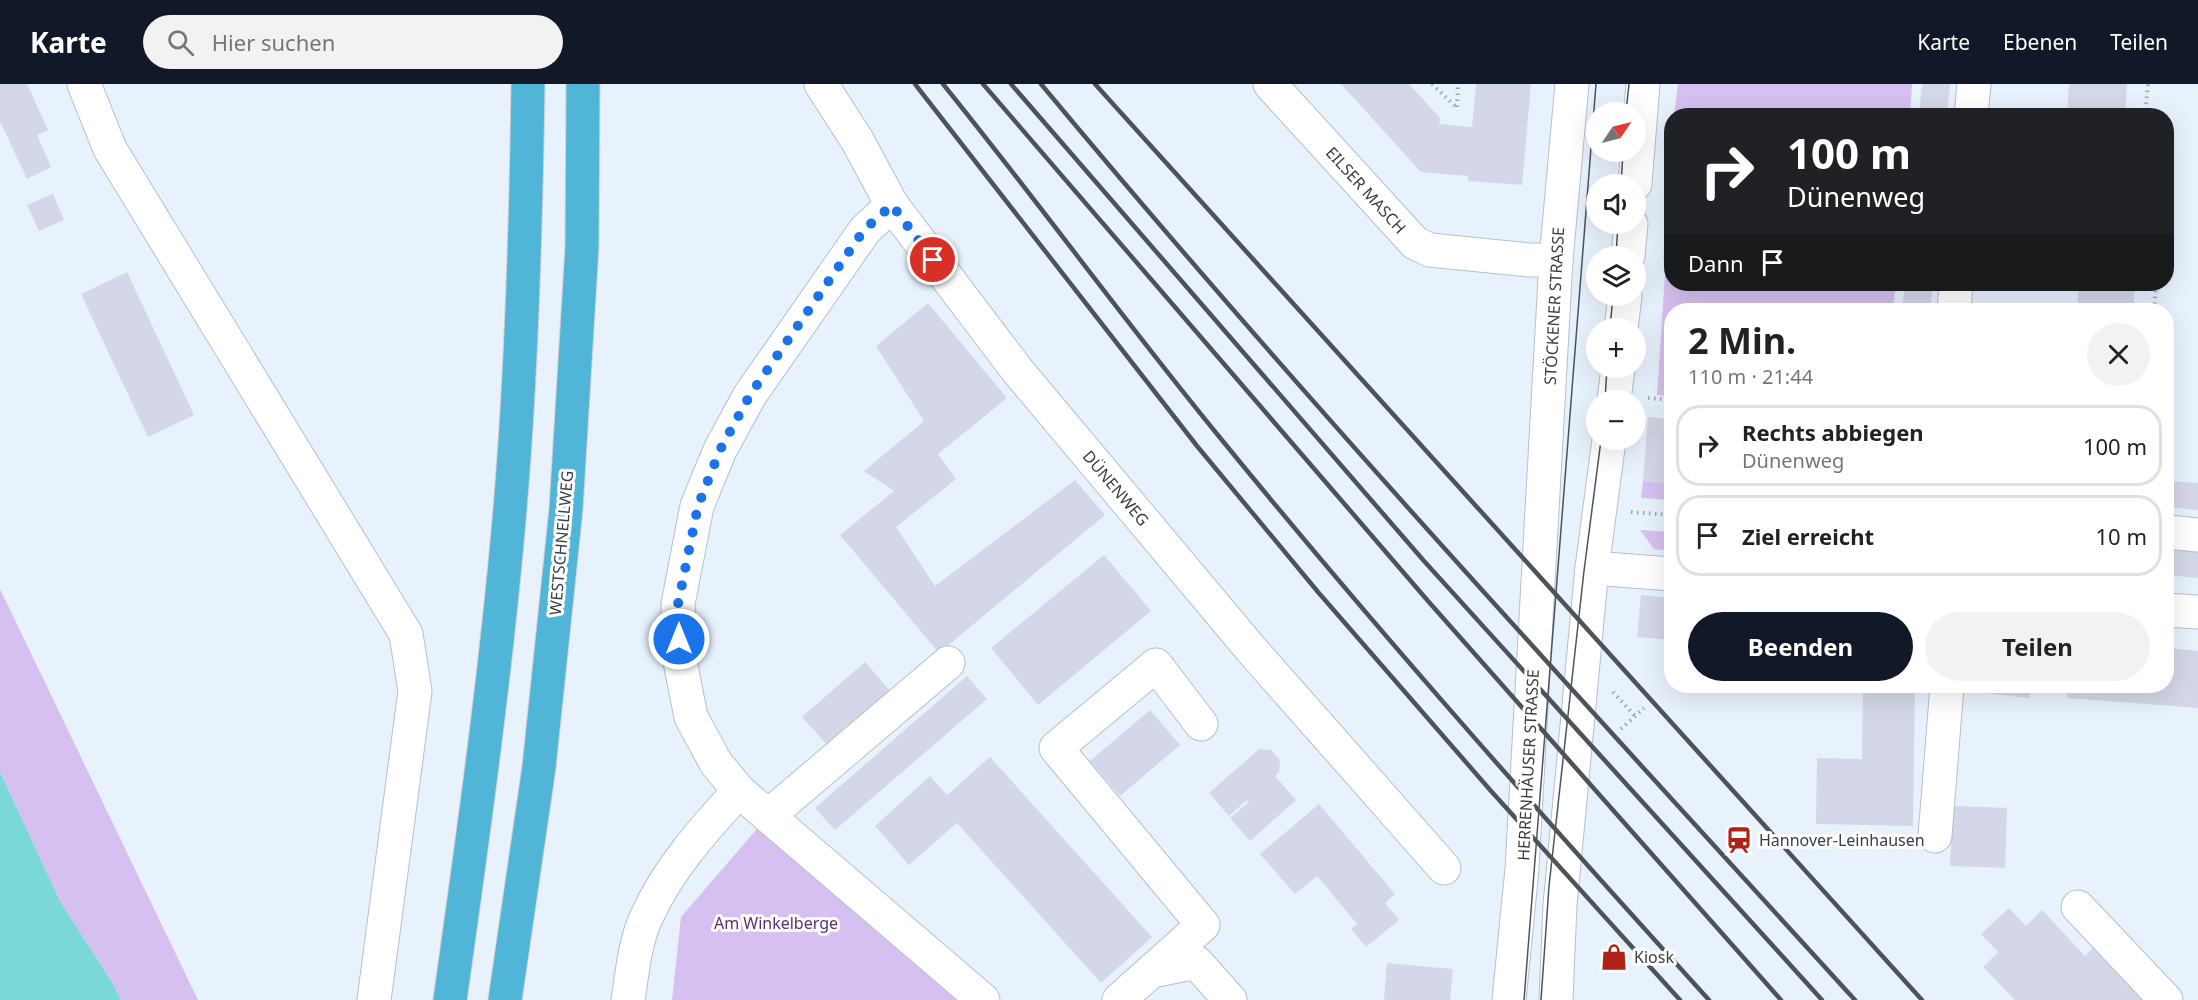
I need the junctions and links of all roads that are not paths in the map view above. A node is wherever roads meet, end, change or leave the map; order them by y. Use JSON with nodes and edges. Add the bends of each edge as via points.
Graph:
{"nodes":[{"id":1,"x":84,"y":84,"type":"edge"},
{"id":2,"x":528,"y":84,"type":"edge"},
{"id":3,"x":583,"y":84,"type":"edge"},
{"id":4,"x":821,"y":84,"type":"edge"},
{"id":5,"x":1269,"y":84,"type":"edge"},
{"id":6,"x":1572,"y":84,"type":"edge"},
{"id":7,"x":1642,"y":84,"type":"edge"},
{"id":8,"x":1974,"y":84,"type":"edge"},
{"id":9,"x":1972,"y":108,"type":"edge"},
{"id":10,"x":1636,"y":174,"type":"edge"},
{"id":11,"x":892,"y":205,"type":"junction"},
{"id":12,"x":1556,"y":260,"type":"junction"},
{"id":13,"x":1608,"y":450,"type":"edge"},
{"id":14,"x":1542,"y":529,"type":"joint"},
{"id":15,"x":1592,"y":568,"type":"junction"},
{"id":16,"x":1664,"y":573,"type":"edge"},
{"id":17,"x":2174,"y":610,"type":"edge"},
{"id":18,"x":2198,"y":612,"type":"edge"},
{"id":19,"x":948,"y":663,"type":"dead end"},
{"id":20,"x":1946,"y":693,"type":"edge"},
{"id":21,"x":1201,"y":724,"type":"dead end"},
{"id":22,"x":739,"y":791,"type":"junction"},
{"id":23,"x":768,"y":816,"type":"junction"},
{"id":24,"x":1935,"y":836,"type":"dead end"},
{"id":25,"x":1444,"y":868,"type":"dead end"},
{"id":26,"x":2078,"y":907,"type":"dead end"},
{"id":27,"x":1150,"y":972,"type":"junction"},
{"id":28,"x":374,"y":1000,"type":"edge"},
{"id":29,"x":450,"y":1000,"type":"edge"},
{"id":30,"x":505,"y":1000,"type":"edge"},
{"id":31,"x":628,"y":1000,"type":"edge"},
{"id":32,"x":983,"y":1000,"type":"edge"},
{"id":33,"x":1119,"y":1000,"type":"edge"},
{"id":34,"x":1230,"y":1000,"type":"edge"},
{"id":35,"x":1509,"y":1000,"type":"edge"},
{"id":36,"x":1556,"y":1000,"type":"edge"},
{"id":37,"x":2166,"y":1000,"type":"edge"}],
"edges":[{"from":1,"to":28,"type":"street","via":[[110,149],[406,634],[415,692]]},
{"from":2,"to":29,"type":"highway","via":[[526,245],[510,509],[483,765]]},
{"from":3,"to":30,"type":"highway","name":"WESTSCHNELLWEG","via":[[582,247],[566,509],[539,767]]},
{"from":4,"to":11,"type":"street","name":"DÜNENWEG"},
{"from":5,"to":12,"type":"street","name":"EILSER MASCH","via":[[1415,243],[1430,250]]},
{"from":6,"to":12,"type":"street","name":"STÖCKENER STRASSE"},
{"from":7,"to":10,"type":"street"},
{"from":8,"to":9,"type":"street"},
{"from":11,"to":22,"type":"street","via":[[864,230],[750,395],[720,450],[698,506],[678,604],[679,656],[692,717],[716,763]]},
{"from":11,"to":25,"type":"street","name":"DÜNENWEG","via":[[1017,370],[1250,648]]},
{"from":12,"to":14,"type":"street","name":"STÖCKENER STRASSE"},
{"from":13,"to":15,"type":"street"},
{"from":14,"to":35,"type":"street","name":"HERRENHÄUSER STRASSE","via":[[1522,869]]},
{"from":15,"to":16,"type":"street"},
{"from":15,"to":36,"type":"street","via":[[1560,905]]},
{"from":17,"to":18,"type":"street"},
{"from":19,"to":23,"type":"street"},
{"from":20,"to":24,"type":"street"},
{"from":21,"to":27,"type":"street","via":[[1156,664],[1056,747],[1203,925]]},
{"from":22,"to":23,"type":"street"},
{"from":22,"to":31,"type":"street","via":[[704,829],[664,884],[645,920]]},
{"from":23,"to":32,"type":"street"},
{"from":26,"to":37,"type":"street"},
{"from":27,"to":33,"type":"street"},
{"from":27,"to":34,"type":"street","via":[[1196,962]]}]}
